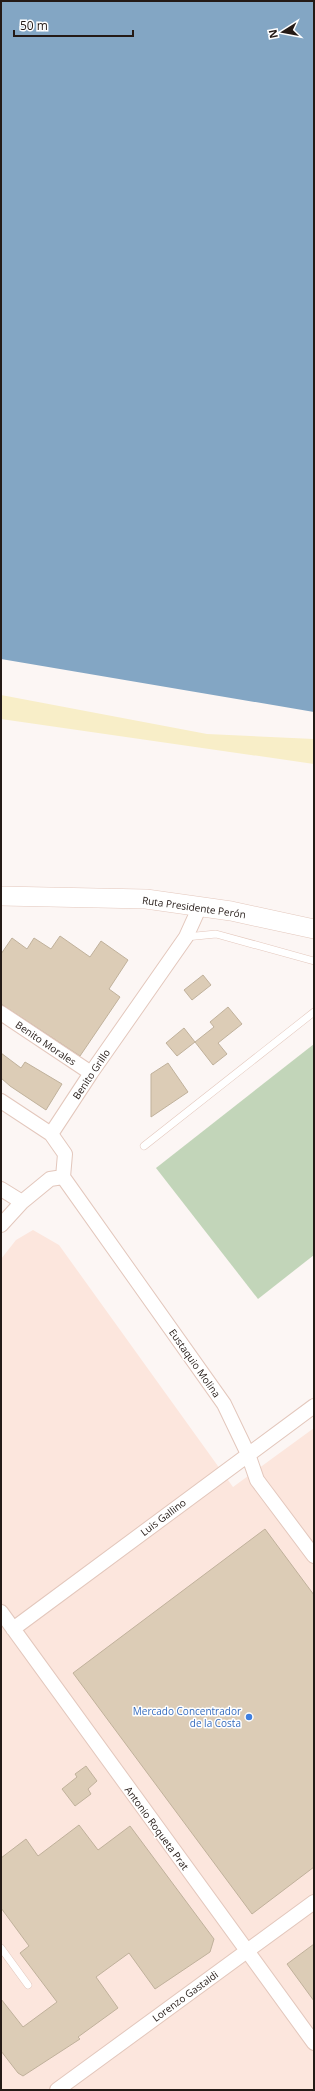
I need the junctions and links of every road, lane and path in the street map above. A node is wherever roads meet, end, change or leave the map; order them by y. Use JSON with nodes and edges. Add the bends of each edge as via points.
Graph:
{"nodes":[{"id":1,"x":1,"y":896,"type":"edge"},
{"id":2,"x":200,"y":906,"type":"junction"},
{"id":3,"x":314,"y":929,"type":"edge"},
{"id":4,"x":186,"y":937,"type":"junction"},
{"id":5,"x":314,"y":961,"type":"edge"},
{"id":6,"x":314,"y":1012,"type":"edge"},
{"id":7,"x":1,"y":1013,"type":"edge"},
{"id":8,"x":91,"y":1072,"type":"junction"},
{"id":9,"x":1,"y":1101,"type":"edge"},
{"id":10,"x":51,"y":1134,"type":"junction"},
{"id":11,"x":144,"y":1146,"type":"dead end"},
{"id":12,"x":63,"y":1177,"type":"junction"},
{"id":13,"x":1,"y":1189,"type":"edge"},
{"id":14,"x":22,"y":1202,"type":"junction"},
{"id":15,"x":1,"y":1225,"type":"edge"},
{"id":16,"x":314,"y":1406,"type":"edge"},
{"id":17,"x":248,"y":1454,"type":"junction"},
{"id":18,"x":314,"y":1556,"type":"edge"},
{"id":19,"x":1,"y":1612,"type":"edge"},
{"id":20,"x":13,"y":1629,"type":"junction"},
{"id":21,"x":314,"y":1902,"type":"edge"},
{"id":22,"x":1,"y":1948,"type":"edge"},
{"id":23,"x":246,"y":1951,"type":"junction"},
{"id":24,"x":28,"y":1985,"type":"dead end"},
{"id":25,"x":314,"y":2043,"type":"edge"},
{"id":26,"x":57,"y":2090,"type":"edge"}],
"edges":[{"from":1,"to":2,"type":"main road","name":"Ruta Presidente Perón","via":[[146,899]]},
{"from":2,"to":3,"type":"main road","name":"Ruta Presidente Perón","via":[[231,910]]},
{"from":2,"to":4,"type":"street","name":"Benito Grillo"},
{"from":4,"to":5,"type":"lane","via":[[216,934]]},
{"from":4,"to":8,"type":"street","name":"Benito Grillo"},
{"from":6,"to":11,"type":"lane"},
{"from":7,"to":8,"type":"street","name":"Benito Morales"},
{"from":8,"to":10,"type":"street","name":"Benito Grillo"},
{"from":9,"to":10,"type":"street"},
{"from":10,"to":12,"type":"street","via":[[65,1154]]},
{"from":12,"to":14,"type":"street","via":[[50,1179]]},
{"from":12,"to":17,"type":"street","name":"Eustaquio Molina","via":[[224,1404]]},
{"from":13,"to":14,"type":"street"},
{"from":14,"to":15,"type":"street"},
{"from":16,"to":17,"type":"street","name":"Luis Gallino"},
{"from":17,"to":18,"type":"street","name":"Eustaquio Molina","via":[[257,1480]]},
{"from":17,"to":20,"type":"street","name":"Luis Gallino"},
{"from":19,"to":20,"type":"street","name":"Antonio Roqueta Prat"},
{"from":20,"to":23,"type":"street","name":"Antonio Roqueta Prat"},
{"from":21,"to":23,"type":"street","name":"Lorenzo Gastaldi"},
{"from":22,"to":24,"type":"lane"},
{"from":23,"to":25,"type":"street","name":"Antonio Roqueta Prat"},
{"from":23,"to":26,"type":"street","name":"Lorenzo Gastaldi"}]}
